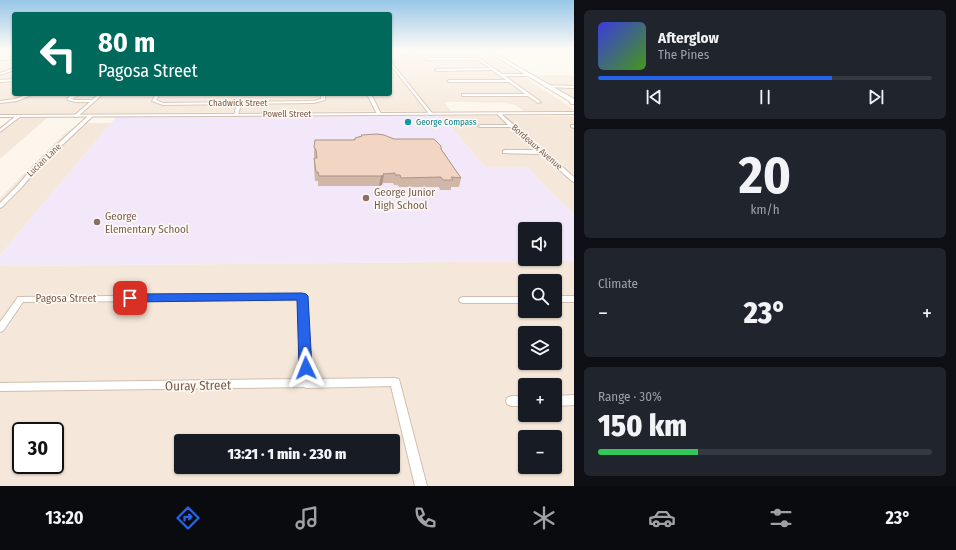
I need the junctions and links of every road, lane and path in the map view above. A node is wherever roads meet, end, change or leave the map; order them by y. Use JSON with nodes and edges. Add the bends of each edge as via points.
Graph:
{"nodes":[{"id":1,"x":398,"y":73,"type":"edge"},
{"id":2,"x":499,"y":73,"type":"edge"},
{"id":3,"x":524,"y":73,"type":"edge"},
{"id":4,"x":502,"y":75,"type":"junction"},
{"id":5,"x":528,"y":75,"type":"junction"},
{"id":6,"x":12,"y":80,"type":"edge"},
{"id":7,"x":0,"y":81,"type":"edge"},
{"id":8,"x":449,"y":81,"type":"dead end"},
{"id":9,"x":509,"y":81,"type":"junction"},
{"id":10,"x":546,"y":86,"type":"junction"},
{"id":11,"x":574,"y":87,"type":"edge"},
{"id":12,"x":463,"y":95,"type":"dead end"},
{"id":13,"x":529,"y":95,"type":"junction"},
{"id":14,"x":27,"y":96,"type":"edge"},
{"id":15,"x":72,"y":96,"type":"edge"},
{"id":16,"x":99,"y":96,"type":"edge"},
{"id":17,"x":157,"y":96,"type":"edge"},
{"id":18,"x":323,"y":96,"type":"edge"},
{"id":19,"x":370,"y":96,"type":"edge"},
{"id":20,"x":0,"y":102,"type":"edge"},
{"id":21,"x":94,"y":102,"type":"junction"},
{"id":22,"x":539,"y":102,"type":"dead end"},
{"id":23,"x":239,"y":103,"type":"junction"},
{"id":24,"x":574,"y":103,"type":"edge"},
{"id":25,"x":574,"y":113,"type":"edge"},
{"id":26,"x":379,"y":114,"type":"junction"},
{"id":27,"x":431,"y":114,"type":"junction"},
{"id":28,"x":499,"y":114,"type":"junction"},
{"id":29,"x":236,"y":115,"type":"junction"},
{"id":30,"x":0,"y":116,"type":"edge"},
{"id":31,"x":19,"y":116,"type":"junction"},
{"id":32,"x":80,"y":116,"type":"junction"},
{"id":33,"x":91,"y":116,"type":"junction"},
{"id":34,"x":480,"y":126,"type":"dead end"},
{"id":35,"x":513,"y":126,"type":"junction"},
{"id":36,"x":0,"y":131,"type":"edge"},
{"id":37,"x":505,"y":152,"type":"dead end"},
{"id":38,"x":543,"y":152,"type":"junction"},
{"id":39,"x":574,"y":180,"type":"edge"},
{"id":40,"x":0,"y":206,"type":"edge"},
{"id":41,"x":562,"y":299,"type":"edge"},
{"id":42,"x":574,"y":299,"type":"edge"},
{"id":43,"x":463,"y":300,"type":"dead end"},
{"id":44,"x":518,"y":300,"type":"edge"},
{"id":45,"x":0,"y":329,"type":"edge"},
{"id":46,"x":306,"y":384,"type":"junction"},
{"id":47,"x":0,"y":387,"type":"edge"},
{"id":48,"x":574,"y":400,"type":"edge"},
{"id":49,"x":511,"y":401,"type":"dead end"},
{"id":50,"x":518,"y":401,"type":"edge"},
{"id":51,"x":562,"y":401,"type":"edge"},
{"id":52,"x":421,"y":486,"type":"edge"}],
"edges":[{"from":1,"to":27,"type":"street"},
{"from":2,"to":4,"type":"street"},
{"from":3,"to":5,"type":"main road"},
{"from":4,"to":5,"type":"street"},
{"from":4,"to":9,"type":"street"},
{"from":5,"to":10,"type":"main road"},
{"from":6,"to":7,"type":"street"},
{"from":8,"to":9,"type":"street"},
{"from":9,"to":13,"type":"street"},
{"from":10,"to":11,"type":"street"},
{"from":10,"to":24,"type":"main road","via":[[565,100]]},
{"from":12,"to":13,"type":"street"},
{"from":13,"to":22,"type":"street"},
{"from":14,"to":20,"type":"street"},
{"from":15,"to":21,"type":"street","via":[[70,99],[75,101]]},
{"from":16,"to":21,"type":"street"},
{"from":17,"to":23,"type":"street","name":"Chadwick Street","via":[[155,102]]},
{"from":18,"to":23,"type":"street","name":"Chadwick Street","via":[[321,101]]},
{"from":19,"to":26,"type":"street"},
{"from":21,"to":32,"type":"street"},
{"from":23,"to":29,"type":"street"},
{"from":25,"to":28,"type":"street","name":"Powell Street"},
{"from":26,"to":27,"type":"street","name":"Powell Street"},
{"from":26,"to":29,"type":"street","name":"Powell Street"},
{"from":27,"to":28,"type":"street","name":"Powell Street"},
{"from":28,"to":35,"type":"street","name":"Bordeaux Avenue"},
{"from":29,"to":33,"type":"street","name":"Powell Street"},
{"from":30,"to":31,"type":"street","name":"Powell Street"},
{"from":31,"to":32,"type":"street","name":"Powell Street"},
{"from":31,"to":36,"type":"street"},
{"from":32,"to":33,"type":"street","name":"Powell Street"},
{"from":33,"to":40,"type":"street","name":"Lucian Lane","via":[[37,166]]},
{"from":34,"to":35,"type":"street"},
{"from":35,"to":38,"type":"street","name":"Bordeaux Avenue"},
{"from":37,"to":38,"type":"street"},
{"from":38,"to":39,"type":"street","name":"Bordeaux Avenue"},
{"from":41,"to":42,"type":"street"},
{"from":43,"to":44,"type":"street"},
{"from":45,"to":46,"type":"street","name":"Pagosa Street","via":[[21,299],[302,296]]},
{"from":46,"to":47,"type":"street","name":"Ouray Street"},
{"from":46,"to":52,"type":"street","name":"Ouray Street","via":[[395,382]]},
{"from":48,"to":51,"type":"street"},
{"from":49,"to":50,"type":"street"}]}
